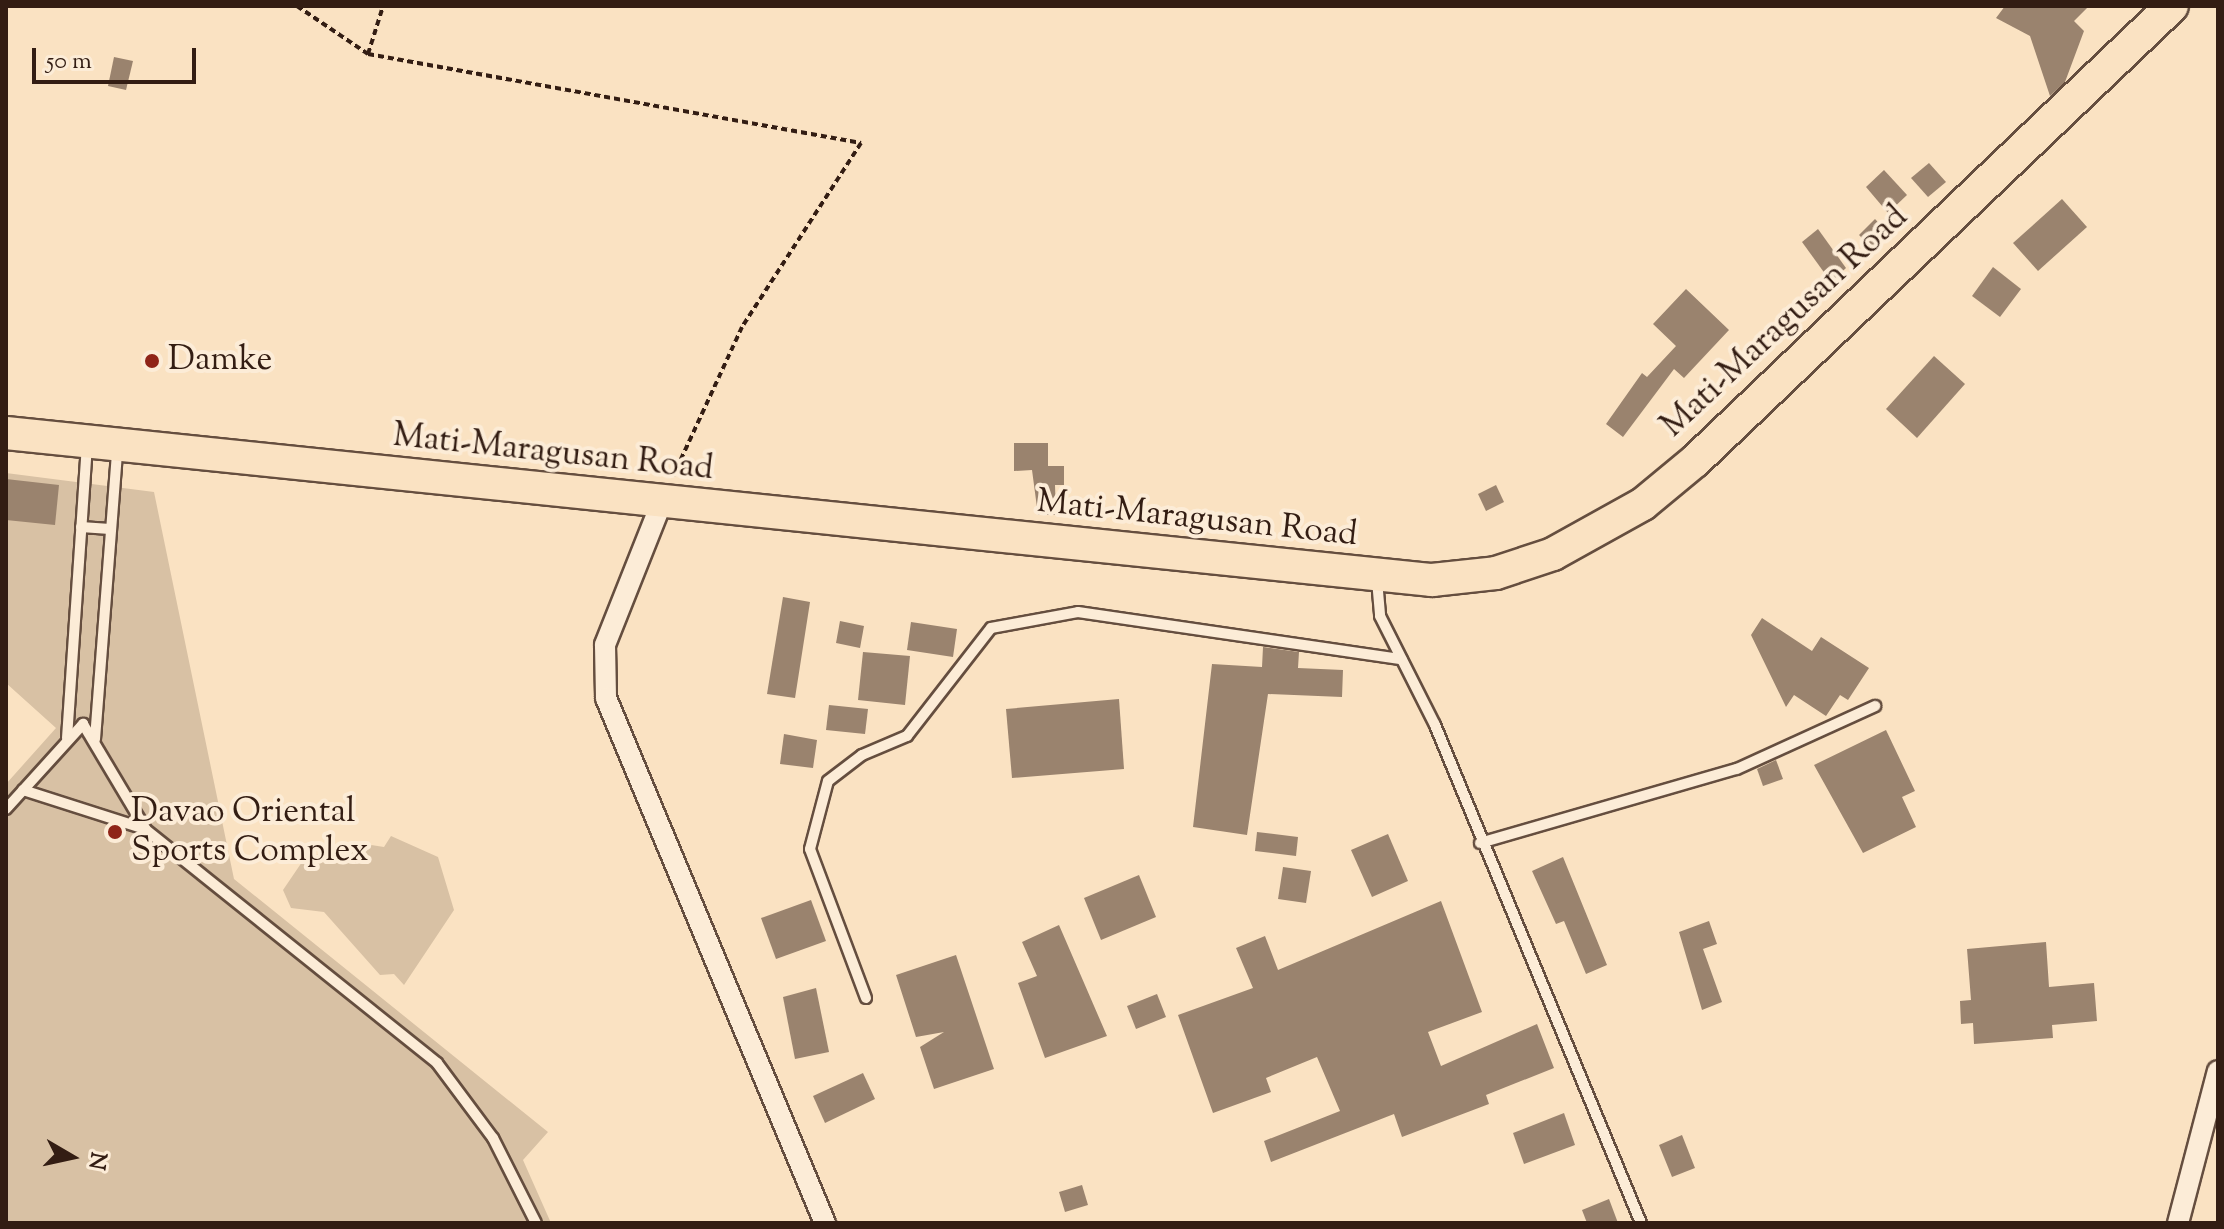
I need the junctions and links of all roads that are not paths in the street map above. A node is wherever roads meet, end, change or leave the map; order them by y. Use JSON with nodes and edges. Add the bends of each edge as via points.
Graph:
{"nodes":[{"id":1,"x":2172,"y":6,"type":"edge"},
{"id":2,"x":6,"y":433,"type":"edge"},
{"id":3,"x":102,"y":445,"type":"junction"},
{"id":4,"x":661,"y":504,"type":"junction"},
{"id":5,"x":81,"y":527,"type":"junction"},
{"id":6,"x":110,"y":529,"type":"junction"},
{"id":7,"x":1376,"y":574,"type":"junction"},
{"id":8,"x":1402,"y":659,"type":"junction"},
{"id":9,"x":1875,"y":706,"type":"dead end"},
{"id":10,"x":67,"y":738,"type":"junction"},
{"id":11,"x":95,"y":739,"type":"junction"},
{"id":12,"x":23,"y":790,"type":"junction"},
{"id":13,"x":6,"y":809,"type":"edge"},
{"id":14,"x":145,"y":829,"type":"junction"},
{"id":15,"x":1480,"y":843,"type":"junction"},
{"id":16,"x":866,"y":998,"type":"dead end"},
{"id":17,"x":2218,"y":1071,"type":"edge"},
{"id":18,"x":536,"y":1223,"type":"edge"},
{"id":19,"x":825,"y":1223,"type":"edge"},
{"id":20,"x":1641,"y":1223,"type":"edge"},
{"id":21,"x":2178,"y":1223,"type":"edge"}],
"edges":[{"from":1,"to":7,"type":"main road","name":"Mati-Maragusan Road","via":[[1643,504],[1553,554],[1496,573],[1432,580]]},
{"from":2,"to":3,"type":"main road","name":"Mati-Maragusan Road"},
{"from":3,"to":4,"type":"main road","name":"Mati-Maragusan Road"},
{"from":3,"to":5,"type":"lane","via":[[84,483]]},
{"from":3,"to":6,"type":"lane","via":[[114,487]]},
{"from":4,"to":7,"type":"main road","name":"Mati-Maragusan Road"},
{"from":4,"to":19,"type":"street","via":[[605,645],[606,698]]},
{"from":5,"to":6,"type":"lane"},
{"from":5,"to":10,"type":"lane"},
{"from":6,"to":11,"type":"lane"},
{"from":7,"to":8,"type":"lane","via":[[1380,616]]},
{"from":8,"to":15,"type":"lane"},
{"from":8,"to":16,"type":"lane","via":[[1078,612],[991,628],[907,736],[862,755],[828,781],[810,849]]},
{"from":9,"to":15,"type":"lane","via":[[1737,769]]},
{"from":10,"to":11,"type":"lane","via":[[83,724]]},
{"from":10,"to":12,"type":"lane"},
{"from":11,"to":14,"type":"lane"},
{"from":12,"to":13,"type":"lane"},
{"from":12,"to":14,"type":"lane"},
{"from":14,"to":18,"type":"lane","via":[[437,1063],[493,1138]]},
{"from":15,"to":20,"type":"lane"},
{"from":17,"to":21,"type":"street"}]}
